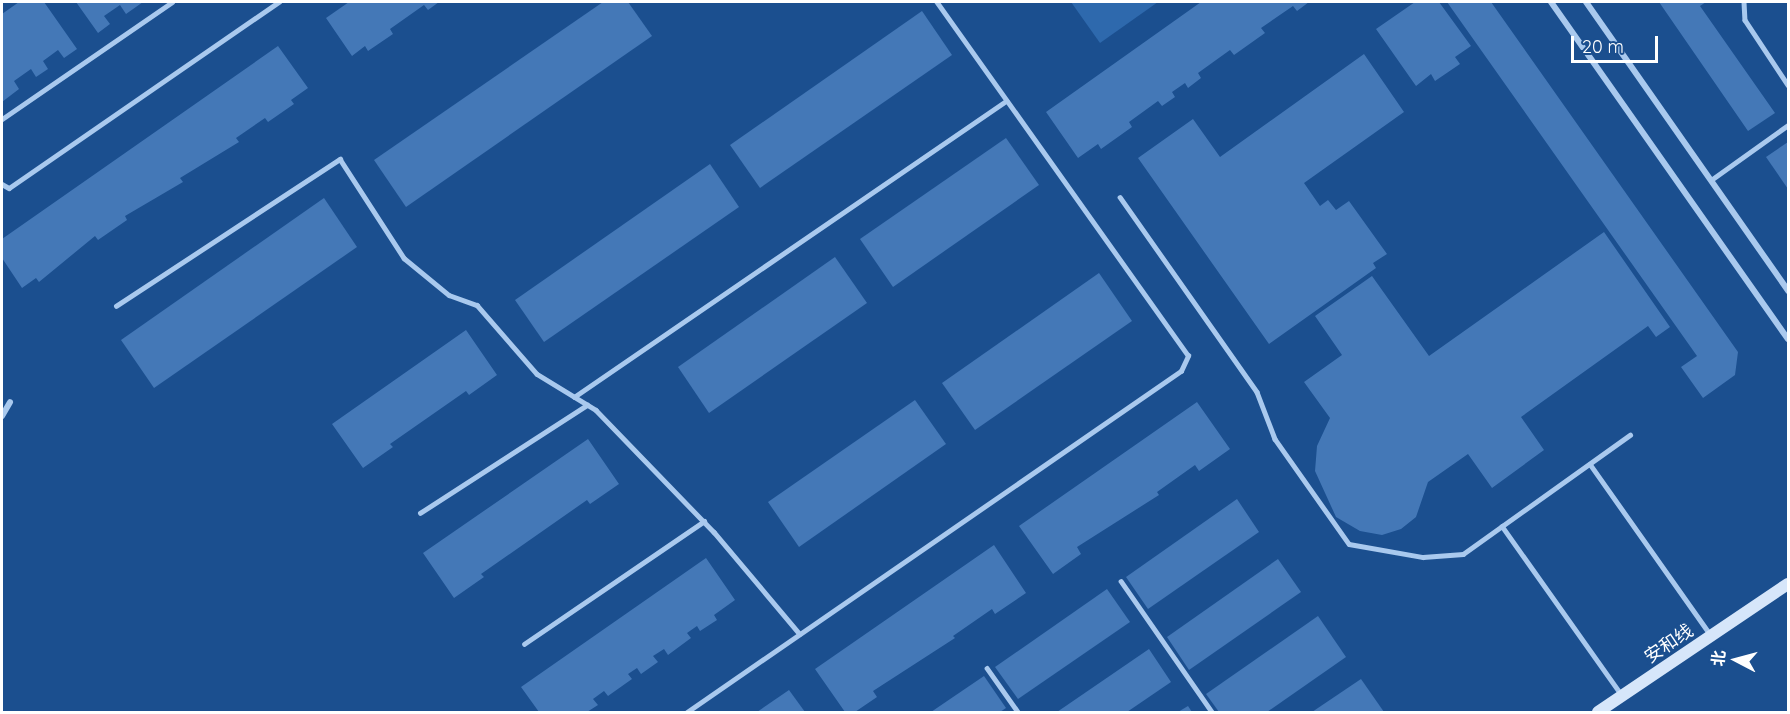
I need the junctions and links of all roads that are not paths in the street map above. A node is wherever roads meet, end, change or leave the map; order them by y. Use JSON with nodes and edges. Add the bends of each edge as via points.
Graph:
{"nodes":[{"id":1,"x":172,"y":2,"type":"edge"},
{"id":2,"x":279,"y":2,"type":"edge"},
{"id":3,"x":936,"y":2,"type":"edge"},
{"id":4,"x":1551,"y":2,"type":"edge"},
{"id":5,"x":1586,"y":2,"type":"edge"},
{"id":6,"x":1744,"y":2,"type":"edge"},
{"id":7,"x":1788,"y":85,"type":"edge"},
{"id":8,"x":1006,"y":101,"type":"junction"},
{"id":9,"x":2,"y":119,"type":"edge"},
{"id":10,"x":1788,"y":125,"type":"edge"},
{"id":11,"x":1711,"y":180,"type":"junction"},
{"id":12,"x":2,"y":184,"type":"edge"},
{"id":13,"x":1120,"y":197,"type":"dead end"},
{"id":14,"x":1788,"y":291,"type":"edge"},
{"id":15,"x":116,"y":306,"type":"dead end"},
{"id":16,"x":1788,"y":339,"type":"edge"},
{"id":17,"x":574,"y":397,"type":"junction"},
{"id":18,"x":10,"y":402,"type":"dead end"},
{"id":19,"x":587,"y":405,"type":"junction"},
{"id":20,"x":2,"y":416,"type":"edge"},
{"id":21,"x":1630,"y":435,"type":"dead end"},
{"id":22,"x":1590,"y":464,"type":"junction"},
{"id":23,"x":420,"y":513,"type":"dead end"},
{"id":24,"x":704,"y":521,"type":"junction"},
{"id":25,"x":1502,"y":526,"type":"junction"},
{"id":26,"x":1121,"y":581,"type":"dead end"},
{"id":27,"x":1788,"y":584,"type":"edge"},
{"id":28,"x":800,"y":634,"type":"junction"},
{"id":29,"x":1712,"y":636,"type":"junction"},
{"id":30,"x":524,"y":644,"type":"dead end"},
{"id":31,"x":987,"y":668,"type":"dead end"},
{"id":32,"x":1622,"y":697,"type":"junction"},
{"id":33,"x":687,"y":712,"type":"edge"},
{"id":34,"x":1018,"y":712,"type":"edge"},
{"id":35,"x":1212,"y":712,"type":"edge"},
{"id":36,"x":1598,"y":712,"type":"edge"}],
"edges":[{"from":1,"to":9,"type":"lane"},
{"from":2,"to":12,"type":"lane","via":[[9,188]]},
{"from":3,"to":8,"type":"lane"},
{"from":4,"to":16,"type":"street"},
{"from":5,"to":11,"type":"street"},
{"from":6,"to":7,"type":"lane","via":[[1745,20]]},
{"from":8,"to":17,"type":"lane"},
{"from":8,"to":28,"type":"lane","via":[[1188,356],[1181,371]]},
{"from":10,"to":11,"type":"lane"},
{"from":11,"to":14,"type":"street"},
{"from":13,"to":25,"type":"lane","via":[[1257,392],[1275,439],[1349,544],[1423,557],[1463,554]]},
{"from":15,"to":17,"type":"lane","via":[[340,159],[404,258],[449,295],[477,304],[537,374]]},
{"from":17,"to":19,"type":"lane"},
{"from":18,"to":20,"type":"street"},
{"from":19,"to":23,"type":"lane"},
{"from":19,"to":24,"type":"lane"},
{"from":21,"to":22,"type":"lane"},
{"from":22,"to":25,"type":"lane"},
{"from":22,"to":29,"type":"lane"},
{"from":24,"to":28,"type":"lane"},
{"from":24,"to":30,"type":"lane"},
{"from":25,"to":32,"type":"lane"},
{"from":26,"to":35,"type":"lane"},
{"from":27,"to":29,"type":"main road","name":"安和线"},
{"from":28,"to":33,"type":"lane"},
{"from":29,"to":32,"type":"main road","name":"安和线"},
{"from":31,"to":34,"type":"lane"},
{"from":32,"to":36,"type":"main road","name":"安和线"}]}
